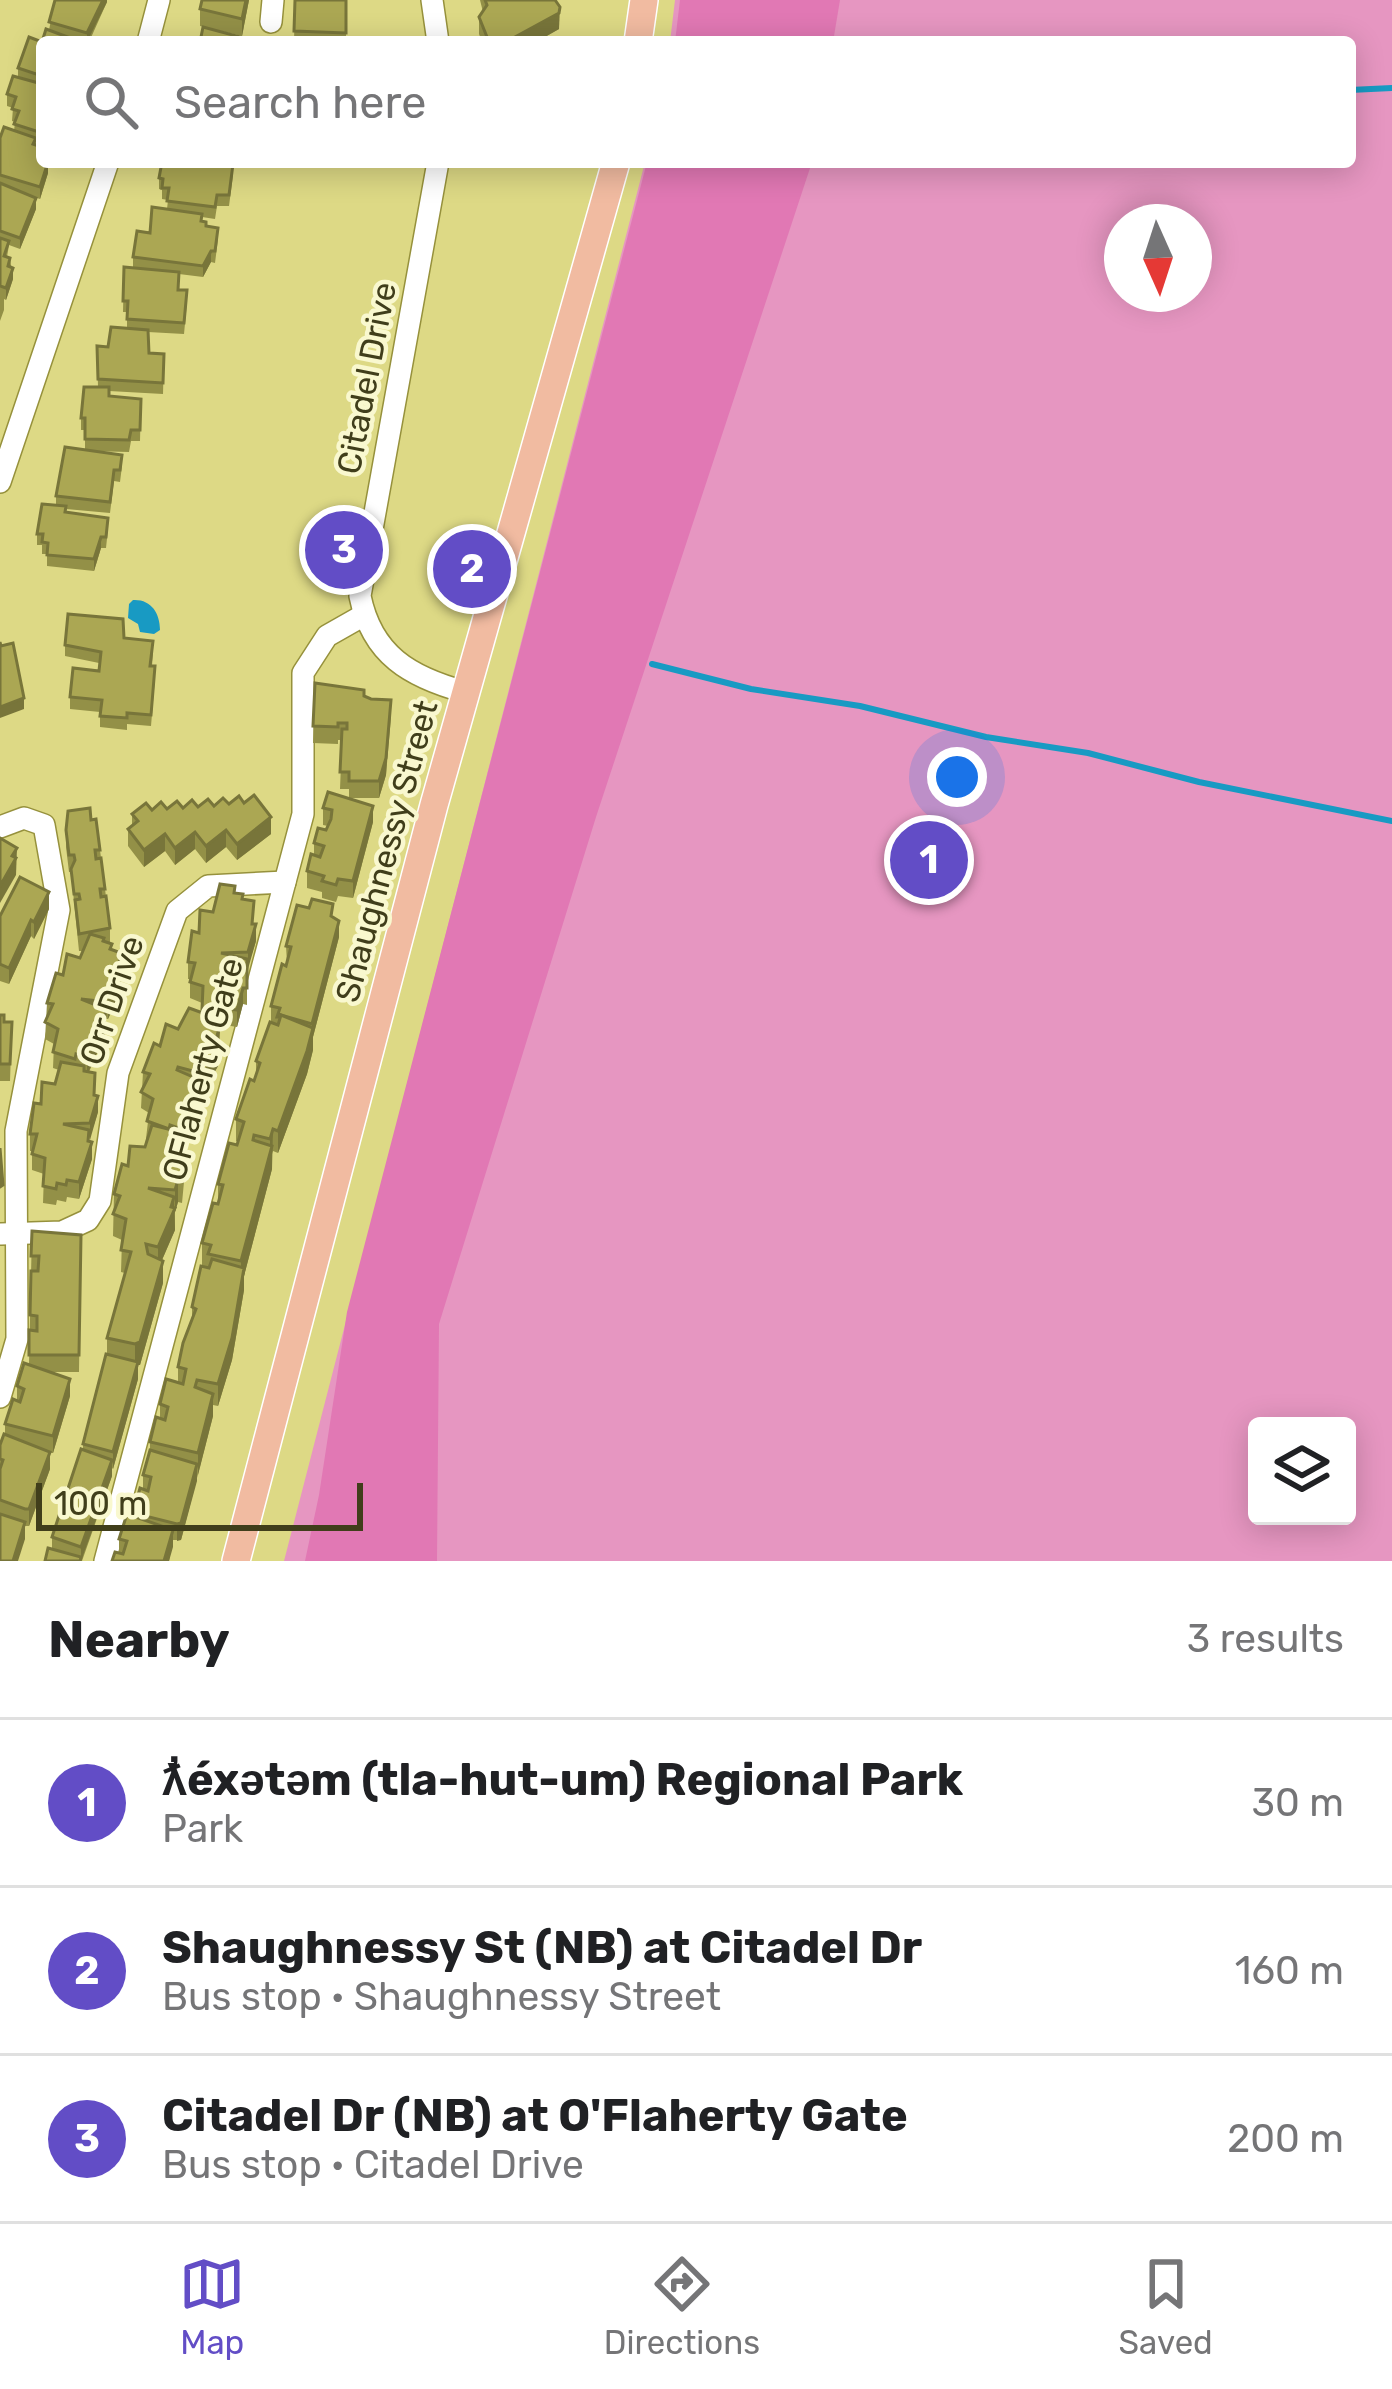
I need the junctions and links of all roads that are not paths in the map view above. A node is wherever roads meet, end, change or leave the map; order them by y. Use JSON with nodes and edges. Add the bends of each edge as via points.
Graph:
{"nodes":[{"id":1,"x":159,"y":0,"type":"edge"},
{"id":2,"x":432,"y":0,"type":"edge"},
{"id":3,"x":644,"y":0,"type":"edge"},
{"id":4,"x":150,"y":36,"type":"edge"},
{"id":5,"x":437,"y":36,"type":"edge"},
{"id":6,"x":639,"y":36,"type":"edge"},
{"id":7,"x":107,"y":168,"type":"edge"},
{"id":8,"x":437,"y":168,"type":"edge"},
{"id":9,"x":614,"y":168,"type":"edge"},
{"id":10,"x":0,"y":482,"type":"edge"},
{"id":11,"x":364,"y":615,"type":"junction"},
{"id":12,"x":465,"y":692,"type":"junction"},
{"id":13,"x":0,"y":827,"type":"edge"},
{"id":14,"x":285,"y":882,"type":"junction"},
{"id":15,"x":8,"y":1131,"type":"edge"},
{"id":16,"x":7,"y":1234,"type":"edge"},
{"id":17,"x":0,"y":1397,"type":"edge"},
{"id":18,"x":105,"y":1561,"type":"edge"},
{"id":19,"x":236,"y":1561,"type":"edge"}],
"edges":[{"from":1,"to":4,"type":"street"},
{"from":2,"to":5,"type":"street"},
{"from":3,"to":6,"type":"main road"},
{"from":7,"to":10,"type":"street"},
{"from":8,"to":11,"type":"street","name":"Citadel Drive","via":[[362,575]]},
{"from":9,"to":12,"type":"main road","name":"Shaughnessy Street"},
{"from":11,"to":12,"type":"street","via":[[400,667]]},
{"from":11,"to":14,"type":"street","name":"OFlaherty Gate","via":[[327,636],[303,673],[303,814]]},
{"from":12,"to":19,"type":"main road","name":"Shaughnessy Street"},
{"from":13,"to":15,"type":"street","via":[[24,818],[44,825],[59,910]]},
{"from":14,"to":16,"type":"street","name":"Orr Drive","via":[[208,886],[177,911],[118,1073],[100,1201],[88,1220],[62,1232]]},
{"from":14,"to":18,"type":"street","name":"OFlaherty Gate"},
{"from":15,"to":16,"type":"street"},
{"from":16,"to":17,"type":"street","via":[[17,1340]]}]}
